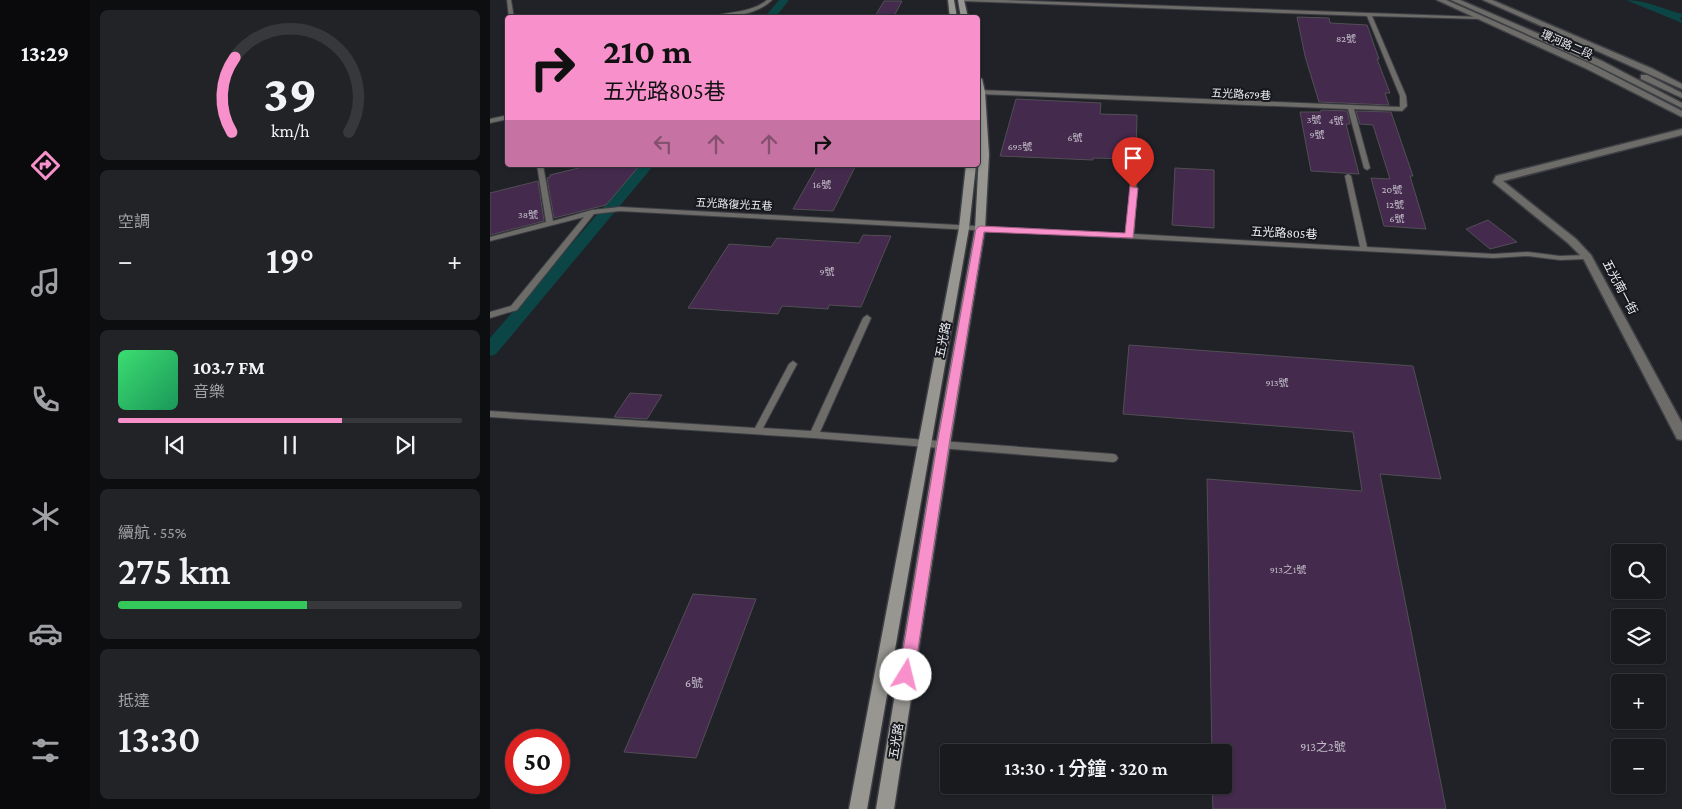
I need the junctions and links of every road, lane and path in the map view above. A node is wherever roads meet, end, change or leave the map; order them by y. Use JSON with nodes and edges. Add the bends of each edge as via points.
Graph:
{"nodes":[{"id":1,"x":509,"y":0,"type":"edge"},
{"id":2,"x":770,"y":0,"type":"edge"},
{"id":3,"x":951,"y":0,"type":"edge"},
{"id":4,"x":961,"y":0,"type":"edge"},
{"id":5,"x":1440,"y":0,"type":"edge"},
{"id":6,"x":1454,"y":0,"type":"edge"},
{"id":7,"x":1473,"y":0,"type":"edge"},
{"id":8,"x":1486,"y":0,"type":"edge"},
{"id":9,"x":1369,"y":14,"type":"junction"},
{"id":10,"x":512,"y":15,"type":"edge"},
{"id":11,"x":724,"y":15,"type":"edge"},
{"id":12,"x":954,"y":15,"type":"edge"},
{"id":13,"x":964,"y":15,"type":"edge"},
{"id":14,"x":1481,"y":18,"type":"junction"},
{"id":15,"x":1682,"y":87,"type":"edge"},
{"id":16,"x":980,"y":92,"type":"edge"},
{"id":17,"x":1682,"y":96,"type":"edge"},
{"id":18,"x":980,"y":105,"type":"edge"},
{"id":19,"x":1682,"y":106,"type":"edge"},
{"id":20,"x":1351,"y":109,"type":"junction"},
{"id":21,"x":1682,"y":114,"type":"edge"},
{"id":22,"x":505,"y":118,"type":"edge"},
{"id":23,"x":490,"y":121,"type":"edge"},
{"id":24,"x":1682,"y":132,"type":"edge"},
{"id":25,"x":540,"y":167,"type":"edge"},
{"id":26,"x":971,"y":167,"type":"edge"},
{"id":27,"x":1367,"y":168,"type":"dead end"},
{"id":28,"x":1134,"y":172,"type":"dead end"},
{"id":29,"x":1348,"y":176,"type":"dead end"},
{"id":30,"x":596,"y":211,"type":"junction"},
{"id":31,"x":550,"y":223,"type":"junction"},
{"id":32,"x":964,"y":228,"type":"junction"},
{"id":33,"x":980,"y":229,"type":"junction"},
{"id":34,"x":1130,"y":236,"type":"junction"},
{"id":35,"x":490,"y":238,"type":"edge"},
{"id":36,"x":1364,"y":249,"type":"junction"},
{"id":37,"x":1587,"y":257,"type":"junction"},
{"id":38,"x":490,"y":315,"type":"edge"},
{"id":39,"x":868,"y":318,"type":"dead end"},
{"id":40,"x":792,"y":364,"type":"dead end"},
{"id":41,"x":490,"y":414,"type":"edge"},
{"id":42,"x":757,"y":432,"type":"junction"},
{"id":43,"x":814,"y":435,"type":"junction"},
{"id":44,"x":1682,"y":435,"type":"edge"},
{"id":45,"x":923,"y":445,"type":"junction"},
{"id":46,"x":943,"y":445,"type":"junction"},
{"id":47,"x":1114,"y":458,"type":"dead end"},
{"id":48,"x":858,"y":809,"type":"edge"},
{"id":49,"x":885,"y":809,"type":"edge"}],
"edges":[{"from":1,"to":10,"type":"lane"},
{"from":2,"to":11,"type":"lane","via":[[753,9]]},
{"from":3,"to":12,"type":"main road"},
{"from":4,"to":9,"type":"lane"},
{"from":4,"to":13,"type":"main road"},
{"from":5,"to":14,"type":"street","name":"環河路二段"},
{"from":6,"to":19,"type":"street","name":"環河路二段","via":[[1599,63]]},
{"from":7,"to":17,"type":"street","name":"環河路二段"},
{"from":8,"to":15,"type":"street","name":"環河路二段","via":[[1650,70]]},
{"from":9,"to":14,"type":"lane"},
{"from":9,"to":20,"type":"lane","name":"五光路679巷","via":[[1403,96],[1404,106],[1402,110]]},
{"from":14,"to":21,"type":"street","name":"環河路二段","via":[[1590,66]]},
{"from":16,"to":20,"type":"lane","name":"五光路679巷"},
{"from":18,"to":33,"type":"main road","name":"五光路","via":[[984,155]]},
{"from":20,"to":27,"type":"lane"},
{"from":22,"to":23,"type":"lane"},
{"from":24,"to":37,"type":"street","name":"五光南一街","via":[[1499,178],[1498,182],[1572,241]]},
{"from":25,"to":31,"type":"lane"},
{"from":26,"to":32,"type":"main road","name":"五光路"},
{"from":28,"to":34,"type":"lane"},
{"from":29,"to":36,"type":"lane"},
{"from":30,"to":31,"type":"lane","name":"五光路復光五巷"},
{"from":30,"to":32,"type":"lane","name":"五光路復光五巷","via":[[620,209]]},
{"from":30,"to":38,"type":"lane","via":[[514,308]]},
{"from":31,"to":35,"type":"lane","name":"五光路復光五巷"},
{"from":32,"to":33,"type":"lane","name":"五光路復光五巷"},
{"from":32,"to":45,"type":"main road","name":"五光路"},
{"from":33,"to":34,"type":"lane","name":"五光路805巷"},
{"from":33,"to":46,"type":"main road","name":"五光路"},
{"from":34,"to":36,"type":"lane","name":"五光路805巷"},
{"from":36,"to":37,"type":"lane","name":"五光路805巷"},
{"from":37,"to":44,"type":"street","name":"五光南一街"},
{"from":39,"to":43,"type":"lane"},
{"from":40,"to":42,"type":"lane"},
{"from":41,"to":42,"type":"lane"},
{"from":42,"to":43,"type":"lane"},
{"from":43,"to":45,"type":"lane"},
{"from":45,"to":46,"type":"lane"},
{"from":45,"to":48,"type":"main road","name":"五光路"},
{"from":46,"to":47,"type":"lane"},
{"from":46,"to":49,"type":"main road","name":"五光路"}]}
